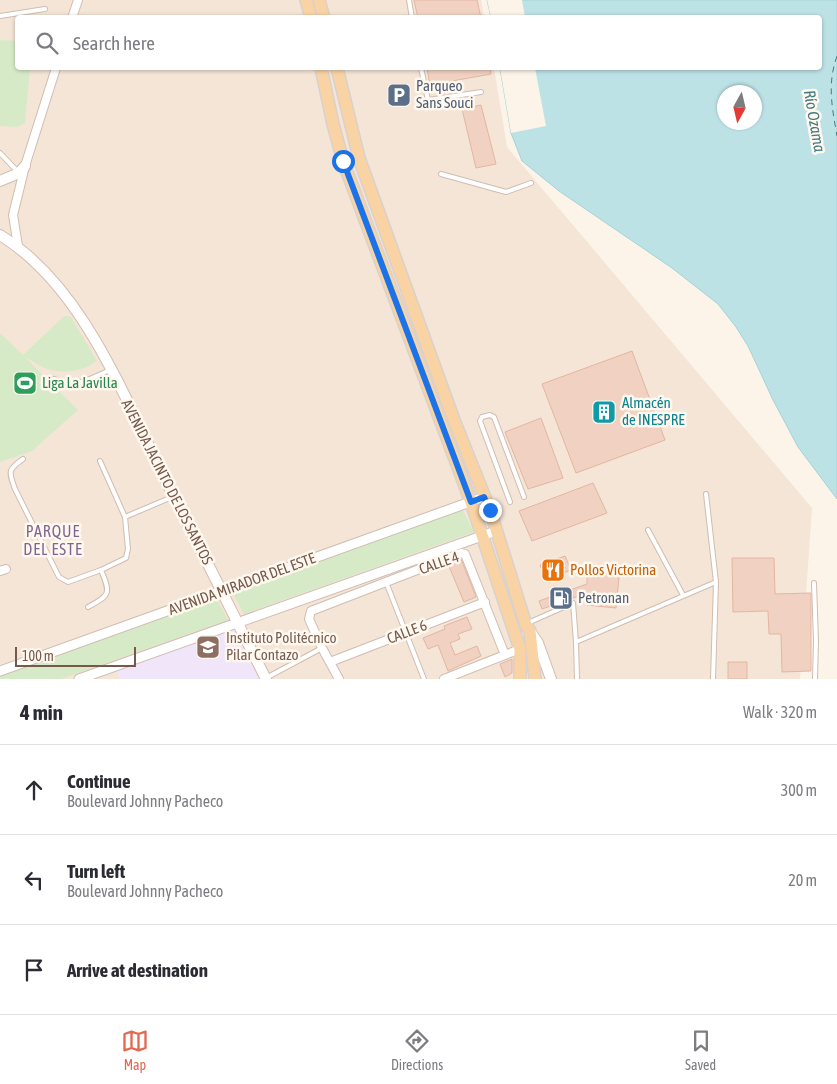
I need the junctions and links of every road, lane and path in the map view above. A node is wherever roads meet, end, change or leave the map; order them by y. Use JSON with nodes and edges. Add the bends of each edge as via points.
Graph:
{"nodes":[{"id":1,"x":78,"y":0,"type":"edge"},
{"id":2,"x":306,"y":0,"type":"edge"},
{"id":3,"x":319,"y":0,"type":"edge"},
{"id":4,"x":409,"y":0,"type":"edge"},
{"id":5,"x":45,"y":9,"type":"dead end"},
{"id":6,"x":73,"y":15,"type":"edge"},
{"id":7,"x":310,"y":15,"type":"edge"},
{"id":8,"x":323,"y":15,"type":"edge"},
{"id":9,"x":412,"y":15,"type":"edge"},
{"id":10,"x":0,"y":16,"type":"edge"},
{"id":11,"x":55,"y":70,"type":"edge"},
{"id":12,"x":321,"y":70,"type":"edge"},
{"id":13,"x":337,"y":70,"type":"edge"},
{"id":14,"x":421,"y":70,"type":"edge"},
{"id":15,"x":481,"y":92,"type":"dead end"},
{"id":16,"x":355,"y":144,"type":"junction"},
{"id":17,"x":339,"y":147,"type":"junction"},
{"id":18,"x":0,"y":153,"type":"edge"},
{"id":19,"x":22,"y":169,"type":"junction"},
{"id":20,"x":441,"y":174,"type":"dead end"},
{"id":21,"x":0,"y":181,"type":"edge"},
{"id":22,"x":531,"y":182,"type":"dead end"},
{"id":23,"x":0,"y":235,"type":"edge"},
{"id":24,"x":18,"y":246,"type":"junction"},
{"id":25,"x":110,"y":370,"type":"junction"},
{"id":26,"x":54,"y":379,"type":"dead end"},
{"id":27,"x":23,"y":459,"type":"dead end"},
{"id":28,"x":100,"y":461,"type":"dead end"},
{"id":29,"x":706,"y":494,"type":"dead end"},
{"id":30,"x":174,"y":496,"type":"junction"},
{"id":31,"x":484,"y":497,"type":"junction"},
{"id":32,"x":524,"y":497,"type":"dead end"},
{"id":33,"x":471,"y":502,"type":"junction"},
{"id":34,"x":510,"y":502,"type":"dead end"},
{"id":35,"x":126,"y":517,"type":"junction"},
{"id":36,"x":496,"y":530,"type":"junction"},
{"id":37,"x":648,"y":530,"type":"dead end"},
{"id":38,"x":483,"y":535,"type":"junction"},
{"id":39,"x":101,"y":570,"type":"junction"},
{"id":40,"x":386,"y":582,"type":"junction"},
{"id":41,"x":716,"y":582,"type":"junction"},
{"id":42,"x":814,"y":583,"type":"dead end"},
{"id":43,"x":222,"y":592,"type":"junction"},
{"id":44,"x":683,"y":595,"type":"junction"},
{"id":45,"x":485,"y":602,"type":"junction"},
{"id":46,"x":88,"y":607,"type":"dead end"},
{"id":47,"x":237,"y":622,"type":"junction"},
{"id":48,"x":528,"y":628,"type":"junction"},
{"id":49,"x":405,"y":633,"type":"junction"},
{"id":50,"x":576,"y":642,"type":"junction"},
{"id":51,"x":322,"y":648,"type":"junction"},
{"id":52,"x":520,"y":649,"type":"junction"},
{"id":53,"x":505,"y":655,"type":"junction"},
{"id":54,"x":330,"y":662,"type":"junction"},
{"id":55,"x":0,"y":671,"type":"edge"},
{"id":56,"x":92,"y":677,"type":"edge"},
{"id":57,"x":79,"y":679,"type":"edge"},
{"id":58,"x":266,"y":679,"type":"edge"},
{"id":59,"x":339,"y":679,"type":"edge"},
{"id":60,"x":424,"y":679,"type":"edge"},
{"id":61,"x":444,"y":679,"type":"edge"},
{"id":62,"x":520,"y":679,"type":"edge"},
{"id":63,"x":535,"y":679,"type":"edge"},
{"id":64,"x":551,"y":679,"type":"edge"},
{"id":65,"x":577,"y":679,"type":"edge"},
{"id":66,"x":713,"y":679,"type":"edge"},
{"id":67,"x":815,"y":679,"type":"edge"}],
"edges":[{"from":1,"to":6,"type":"street"},
{"from":2,"to":7,"type":"main road"},
{"from":3,"to":8,"type":"main road"},
{"from":4,"to":9,"type":"lane"},
{"from":5,"to":10,"type":"lane"},
{"from":11,"to":19,"type":"street"},
{"from":12,"to":17,"type":"main road"},
{"from":13,"to":16,"type":"main road"},
{"from":14,"to":15,"type":"lane","via":[[428,100]]},
{"from":16,"to":17,"type":"lane"},
{"from":16,"to":31,"type":"main road"},
{"from":17,"to":33,"type":"main road"},
{"from":18,"to":19,"type":"lane"},
{"from":19,"to":21,"type":"main road"},
{"from":19,"to":24,"type":"street","via":[[13,215]]},
{"from":20,"to":22,"type":"lane","via":[[506,192]]},
{"from":23,"to":24,"type":"main road","name":"AVENIDA JACINTO DE LOS SANTOS"},
{"from":24,"to":25,"type":"main road","name":"AVENIDA JACINTO DE LOS SANTOS","via":[[59,287],[82,316]]},
{"from":25,"to":26,"type":"lane","via":[[78,384],[62,384]]},
{"from":25,"to":30,"type":"main road","name":"AVENIDA JACINTO DE LOS SANTOS"},
{"from":27,"to":39,"type":"lane","via":[[12,466],[10,474],[59,577],[68,582]]},
{"from":28,"to":35,"type":"lane"},
{"from":29,"to":41,"type":"lane"},
{"from":30,"to":35,"type":"lane"},
{"from":30,"to":43,"type":"main road","name":"AVENIDA JACINTO DE LOS SANTOS"},
{"from":31,"to":33,"type":"street","name":"AVENIDA MIRADOR DEL ESTE"},
{"from":31,"to":36,"type":"main road"},
{"from":32,"to":34,"type":"lane","via":[[494,418],[490,415],[482,417],[480,421]]},
{"from":33,"to":38,"type":"main road"},
{"from":33,"to":43,"type":"street","name":"AVENIDA MIRADOR DEL ESTE"},
{"from":35,"to":39,"type":"lane","via":[[126,558]]},
{"from":36,"to":38,"type":"street"},
{"from":36,"to":48,"type":"main road"},
{"from":37,"to":44,"type":"lane"},
{"from":38,"to":47,"type":"street"},
{"from":38,"to":52,"type":"main road"},
{"from":39,"to":46,"type":"lane","via":[[107,592],[105,597]]},
{"from":40,"to":45,"type":"street","name":"CALLE 4","via":[[463,553]]},
{"from":40,"to":49,"type":"lane"},
{"from":40,"to":51,"type":"street","name":"CALLE 4","via":[[311,611],[309,619]]},
{"from":41,"to":44,"type":"lane"},
{"from":41,"to":66,"type":"lane"},
{"from":42,"to":67,"type":"lane"},
{"from":43,"to":47,"type":"main road","name":"AVENIDA JACINTO DE LOS SANTOS"},
{"from":43,"to":55,"type":"street","name":"AVENIDA MIRADOR DEL ESTE"},
{"from":44,"to":50,"type":"lane"},
{"from":45,"to":49,"type":"street","name":"CALLE 6"},
{"from":45,"to":53,"type":"street","name":"CALLE 4"},
{"from":47,"to":56,"type":"street"},
{"from":47,"to":58,"type":"main road","name":"AVENIDA JACINTO DE LOS SANTOS"},
{"from":48,"to":50,"type":"lane","via":[[573,603]]},
{"from":48,"to":63,"type":"main road"},
{"from":48,"to":64,"type":"main road","via":[[538,643]]},
{"from":49,"to":54,"type":"street","name":"CALLE 6"},
{"from":49,"to":60,"type":"lane"},
{"from":50,"to":65,"type":"lane"},
{"from":51,"to":54,"type":"street"},
{"from":51,"to":58,"type":"lane"},
{"from":52,"to":53,"type":"street"},
{"from":52,"to":62,"type":"main road"},
{"from":53,"to":61,"type":"street"},
{"from":54,"to":59,"type":"street"},
{"from":56,"to":57,"type":"street"}]}
